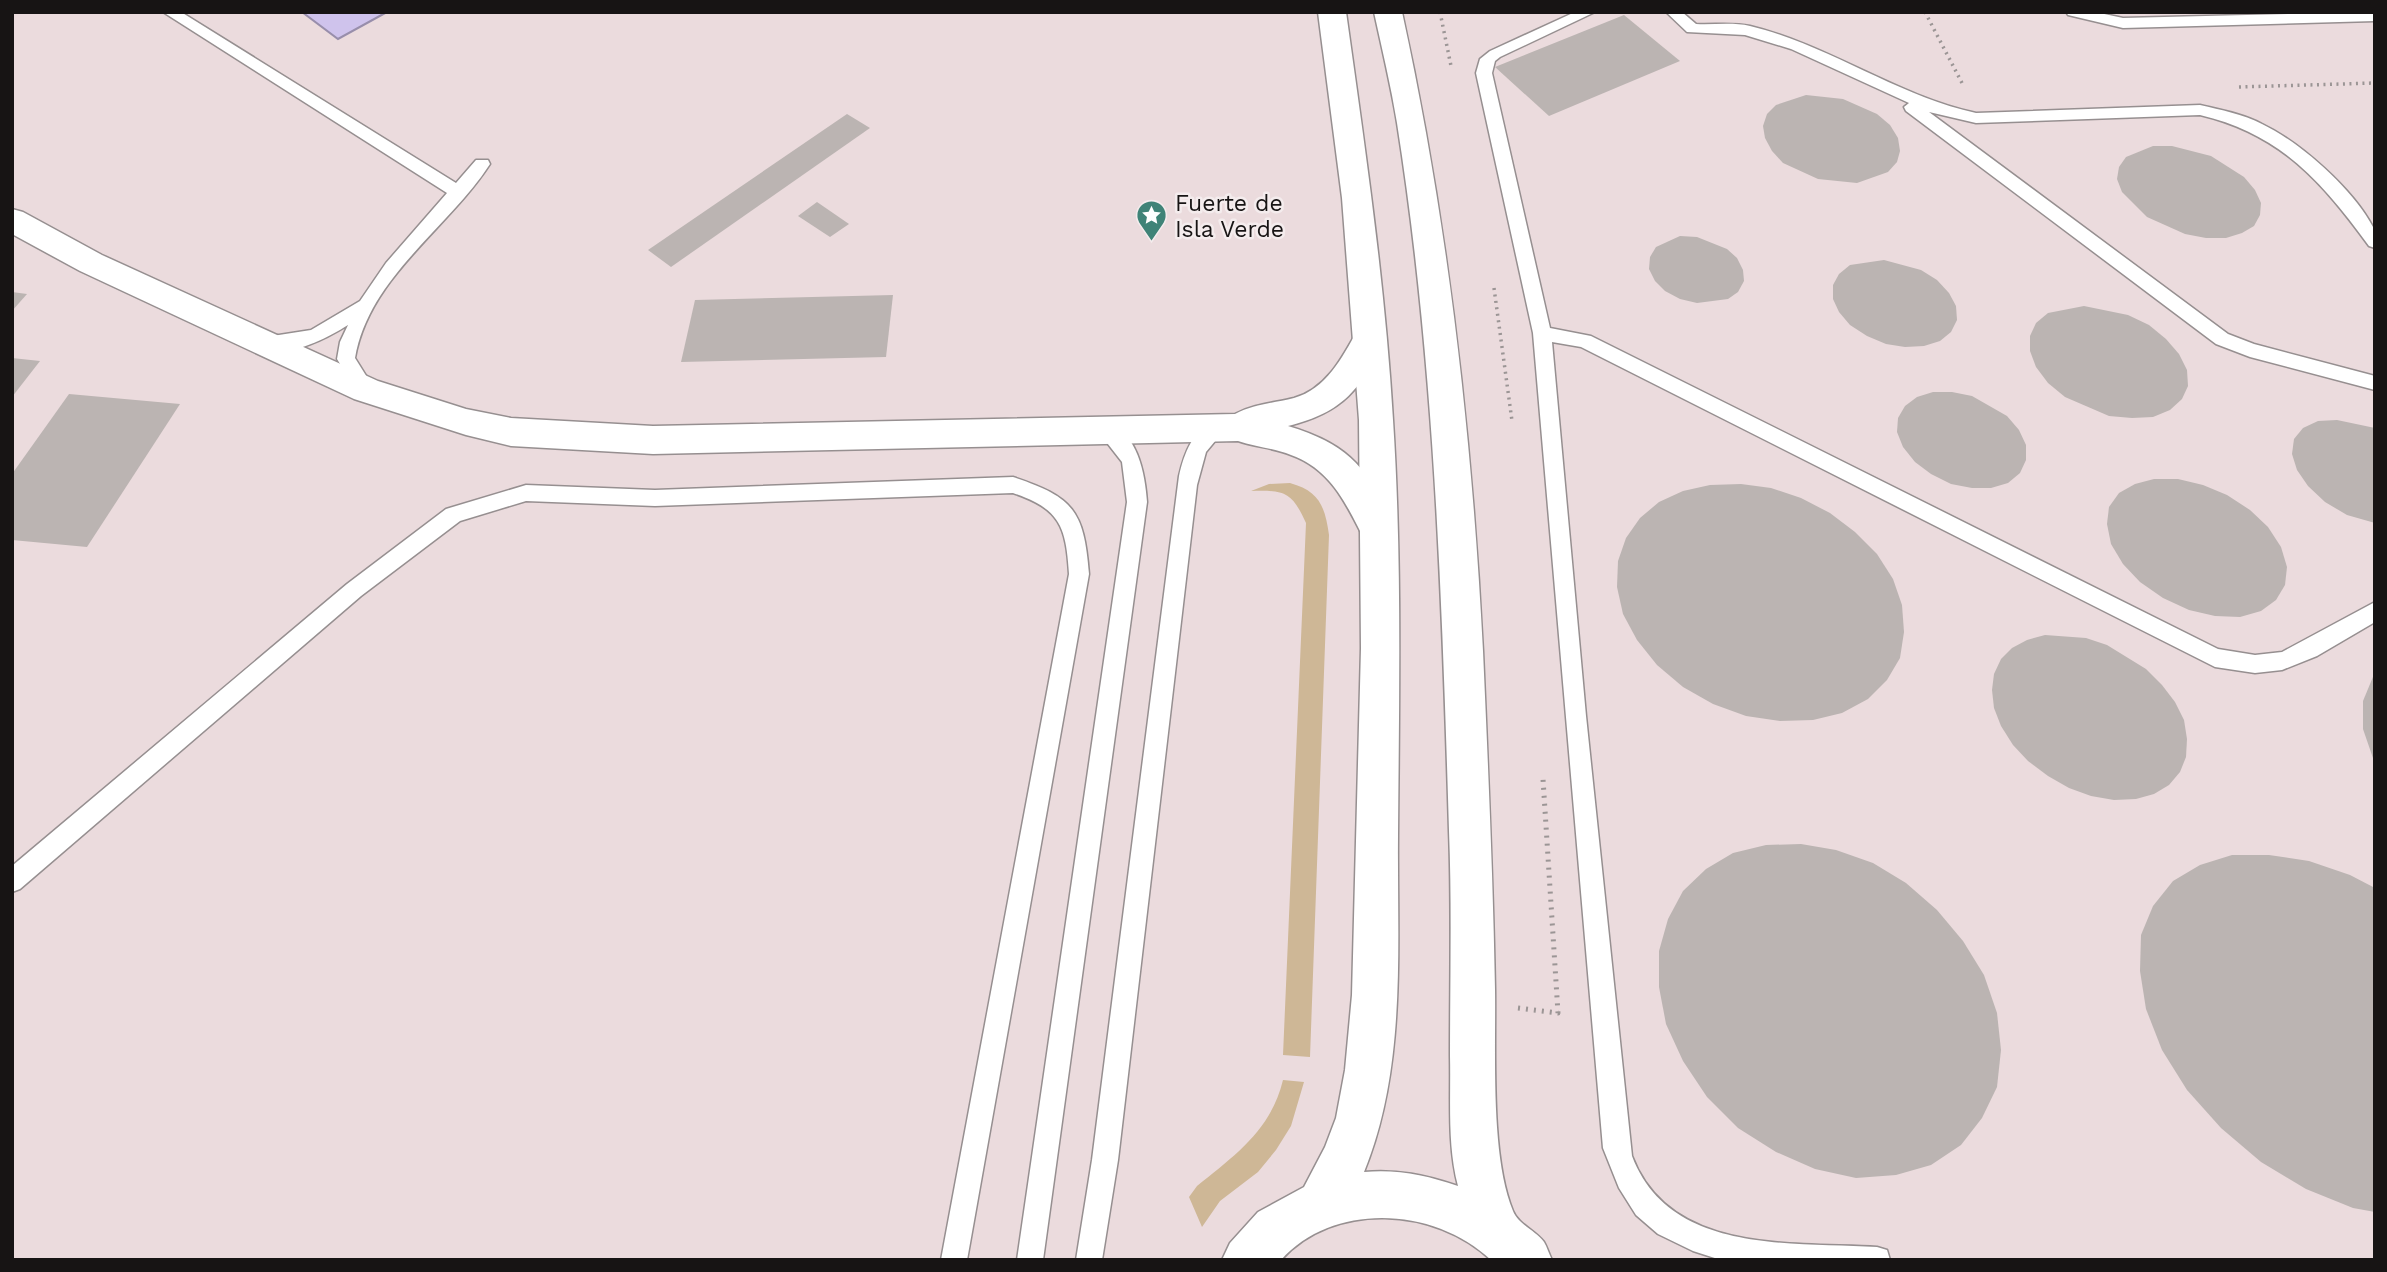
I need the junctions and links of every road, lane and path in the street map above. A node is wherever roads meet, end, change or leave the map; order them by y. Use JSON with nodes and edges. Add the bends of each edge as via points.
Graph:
{"nodes":[{"id":1,"x":170,"y":12,"type":"edge"},
{"id":2,"x":1332,"y":12,"type":"edge"},
{"id":3,"x":1388,"y":12,"type":"edge"},
{"id":4,"x":1588,"y":12,"type":"edge"},
{"id":5,"x":1673,"y":12,"type":"edge"},
{"id":6,"x":2073,"y":12,"type":"edge"},
{"id":7,"x":2375,"y":16,"type":"edge"},
{"id":8,"x":1885,"y":86,"type":"junction"},
{"id":9,"x":482,"y":164,"type":"dead end"},
{"id":10,"x":458,"y":192,"type":"junction"},
{"id":11,"x":12,"y":220,"type":"edge"},
{"id":12,"x":2375,"y":242,"type":"edge"},
{"id":13,"x":366,"y":306,"type":"junction"},
{"id":14,"x":1542,"y":333,"type":"junction"},
{"id":15,"x":1369,"y":340,"type":"junction"},
{"id":16,"x":266,"y":344,"type":"junction"},
{"id":17,"x":2375,"y":383,"type":"edge"},
{"id":18,"x":366,"y":390,"type":"junction"},
{"id":19,"x":1229,"y":427,"type":"junction"},
{"id":20,"x":1107,"y":430,"type":"junction"},
{"id":21,"x":1378,"y":530,"type":"junction"},
{"id":22,"x":2375,"y":611,"type":"edge"},
{"id":23,"x":12,"y":881,"type":"edge"},
{"id":24,"x":1321,"y":1203,"type":"junction"},
{"id":25,"x":1511,"y":1245,"type":"edge"},
{"id":26,"x":954,"y":1260,"type":"edge"},
{"id":27,"x":1030,"y":1260,"type":"edge"},
{"id":28,"x":1089,"y":1260,"type":"edge"},
{"id":29,"x":1247,"y":1260,"type":"edge"},
{"id":30,"x":1877,"y":1260,"type":"edge"}],
"edges":[{"from":1,"to":10,"type":"lane"},
{"from":2,"to":15,"type":"main road","via":[[1357,198]]},
{"from":3,"to":25,"type":"main road","via":[[1429,240],[1446,388],[1461,595],[1478,1172]]},
{"from":4,"to":14,"type":"lane","via":[[1495,54],[1485,66]]},
{"from":5,"to":8,"type":"lane","via":[[1692,29],[1746,30],[1796,46]]},
{"from":6,"to":7,"type":"lane","via":[[2123,23]]},
{"from":8,"to":12,"type":"lane","via":[[1940,110],[1976,118],[2221,113],[2282,141],[2312,165],[2339,191]]},
{"from":8,"to":17,"type":"lane","via":[[2222,339]]},
{"from":9,"to":10,"type":"lane"},
{"from":10,"to":13,"type":"lane","via":[[392,267]]},
{"from":11,"to":16,"type":"main road","via":[[91,263]]},
{"from":13,"to":16,"type":"lane","via":[[316,336]]},
{"from":13,"to":18,"type":"lane","via":[[346,359]]},
{"from":14,"to":22,"type":"lane","via":[[1585,341],[2215,658],[2269,664],[2293,658]]},
{"from":14,"to":30,"type":"lane","via":[[1616,1148],[1627,1178],[1645,1206],[1671,1227],[1719,1247]]},
{"from":15,"to":19,"type":"main road","via":[[1351,374],[1333,394],[1309,409],[1256,417]]},
{"from":15,"to":21,"type":"main road"},
{"from":16,"to":18,"type":"main road"},
{"from":18,"to":20,"type":"main road","via":[[466,422],[511,432],[558,435],[653,440]]},
{"from":19,"to":20,"type":"main road"},
{"from":19,"to":21,"type":"main road","via":[[1318,450],[1345,470]]},
{"from":19,"to":28,"type":"lane","via":[[1198,446],[1187,485],[1107,1146]]},
{"from":20,"to":27,"type":"lane","via":[[1134,463],[1137,502]]},
{"from":21,"to":24,"type":"main road","via":[[1375,967],[1368,1070],[1345,1159]]},
{"from":23,"to":26,"type":"lane","via":[[354,590],[453,515],[526,493],[655,498],[1013,485],[1041,494],[1063,509],[1077,536],[1079,574]]},
{"from":24,"to":25,"type":"main road","via":[[1361,1193],[1402,1193],[1444,1203],[1484,1223]]},
{"from":24,"to":29,"type":"main road","via":[[1284,1223]]}]}
